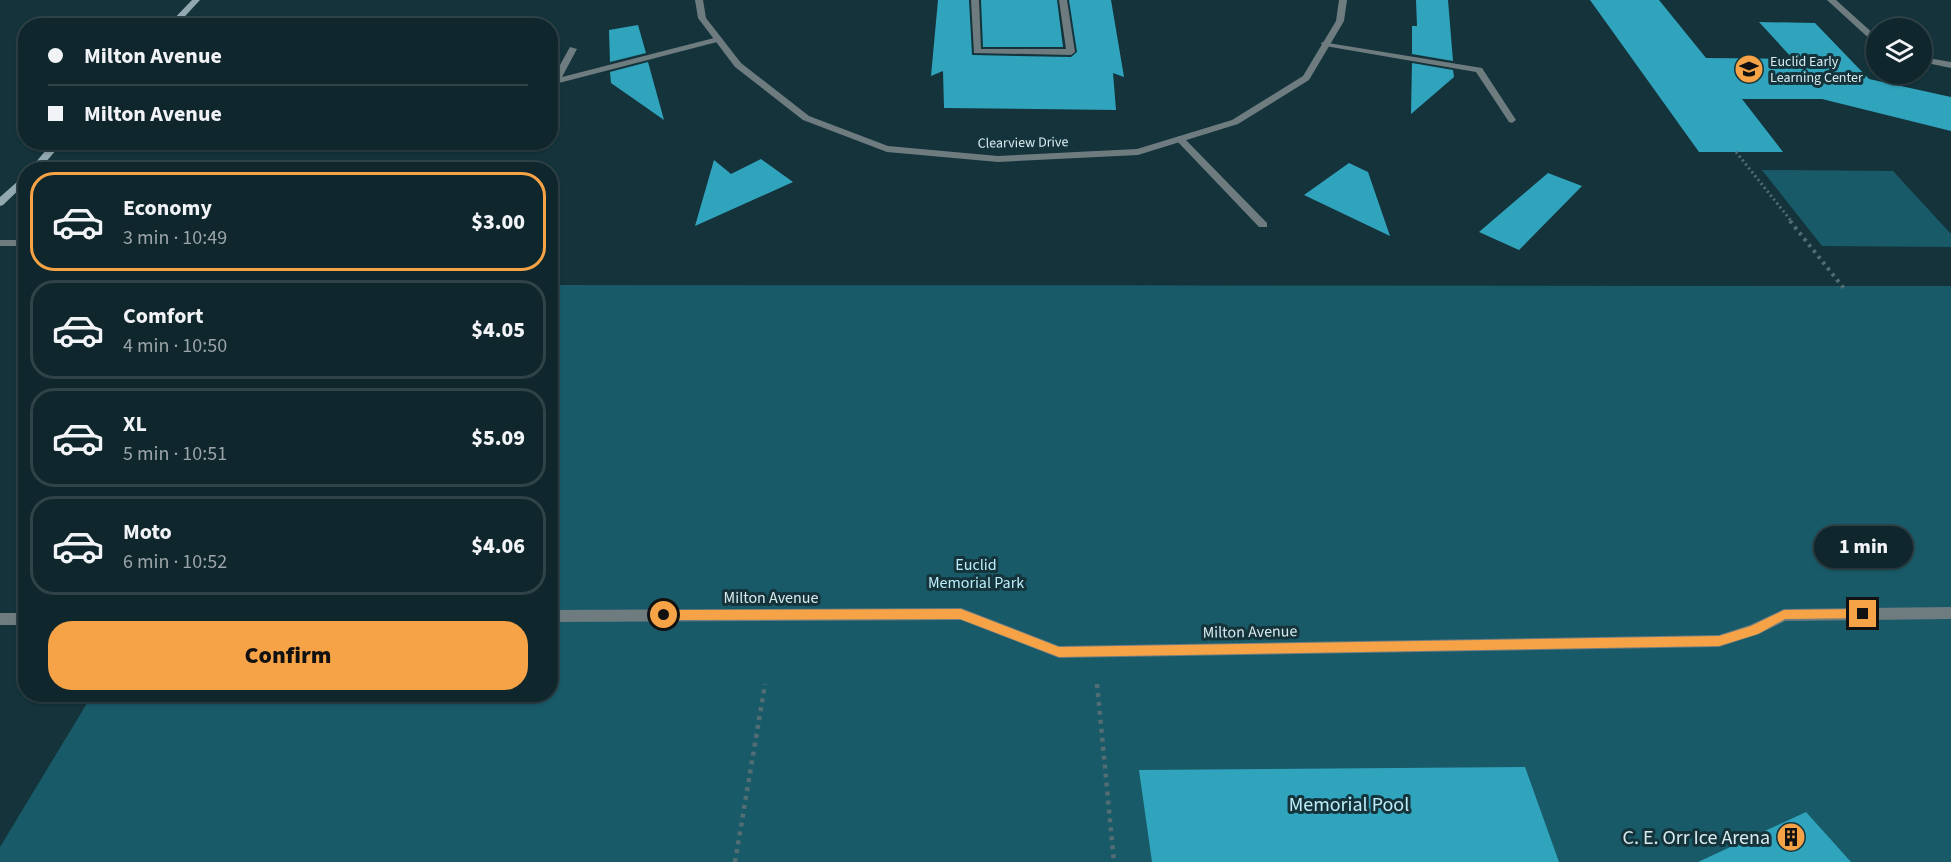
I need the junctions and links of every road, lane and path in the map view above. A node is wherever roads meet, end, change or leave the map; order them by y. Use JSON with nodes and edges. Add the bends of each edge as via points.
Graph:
{"nodes":[{"id":1,"x":196,"y":0,"type":"edge"},
{"id":2,"x":699,"y":0,"type":"edge"},
{"id":3,"x":975,"y":0,"type":"edge"},
{"id":4,"x":1063,"y":0,"type":"edge"},
{"id":5,"x":1343,"y":0,"type":"edge"},
{"id":6,"x":1831,"y":0,"type":"edge"},
{"id":7,"x":179,"y":18,"type":"edge"},
{"id":8,"x":1866,"y":31,"type":"edge"},
{"id":9,"x":718,"y":39,"type":"junction"},
{"id":10,"x":1325,"y":44,"type":"junction"},
{"id":11,"x":573,"y":49,"type":"dead end"},
{"id":12,"x":1932,"y":62,"type":"edge"},
{"id":13,"x":1951,"y":65,"type":"edge"},
{"id":14,"x":558,"y":79,"type":"edge"},
{"id":15,"x":558,"y":81,"type":"edge"},
{"id":16,"x":1512,"y":120,"type":"dead end"},
{"id":17,"x":1180,"y":139,"type":"junction"},
{"id":18,"x":52,"y":150,"type":"edge"},
{"id":19,"x":1736,"y":152,"type":"dead end"},
{"id":20,"x":40,"y":162,"type":"edge"},
{"id":21,"x":18,"y":185,"type":"edge"},
{"id":22,"x":0,"y":203,"type":"edge"},
{"id":23,"x":1263,"y":225,"type":"dead end"},
{"id":24,"x":0,"y":243,"type":"edge"},
{"id":25,"x":18,"y":243,"type":"edge"},
{"id":26,"x":1846,"y":291,"type":"dead end"},
{"id":27,"x":1951,"y":613,"type":"edge"},
{"id":28,"x":558,"y":616,"type":"edge"},
{"id":29,"x":0,"y":619,"type":"edge"},
{"id":30,"x":18,"y":619,"type":"edge"},
{"id":31,"x":765,"y":684,"type":"dead end"},
{"id":32,"x":1097,"y":684,"type":"dead end"},
{"id":33,"x":735,"y":862,"type":"edge"},
{"id":34,"x":1114,"y":862,"type":"edge"}],
"edges":[{"from":1,"to":7,"type":"street"},
{"from":2,"to":9,"type":"street","name":"Clearview Drive","via":[[702,18]]},
{"from":3,"to":4,"type":"street","via":[[977,51],[1071,52]]},
{"from":5,"to":10,"type":"street","name":"Clearview Drive","via":[[1340,21]]},
{"from":6,"to":8,"type":"street"},
{"from":9,"to":15,"type":"street"},
{"from":9,"to":17,"type":"street","name":"Clearview Drive","via":[[738,65],[806,118],[887,149],[998,159],[1138,152]]},
{"from":10,"to":16,"type":"street","via":[[1479,70]]},
{"from":10,"to":17,"type":"street","name":"Clearview Drive","via":[[1306,78],[1235,122]]},
{"from":11,"to":14,"type":"street"},
{"from":12,"to":13,"type":"street"},
{"from":17,"to":23,"type":"street"},
{"from":18,"to":20,"type":"street"},
{"from":19,"to":26,"type":"path"},
{"from":21,"to":22,"type":"street"},
{"from":24,"to":25,"type":"street"},
{"from":27,"to":28,"type":"street","name":"Milton Avenue","via":[[1784,615],[1719,641],[1059,652],[961,614]]},
{"from":29,"to":30,"type":"street"},
{"from":31,"to":33,"type":"path"},
{"from":32,"to":34,"type":"path"}]}
